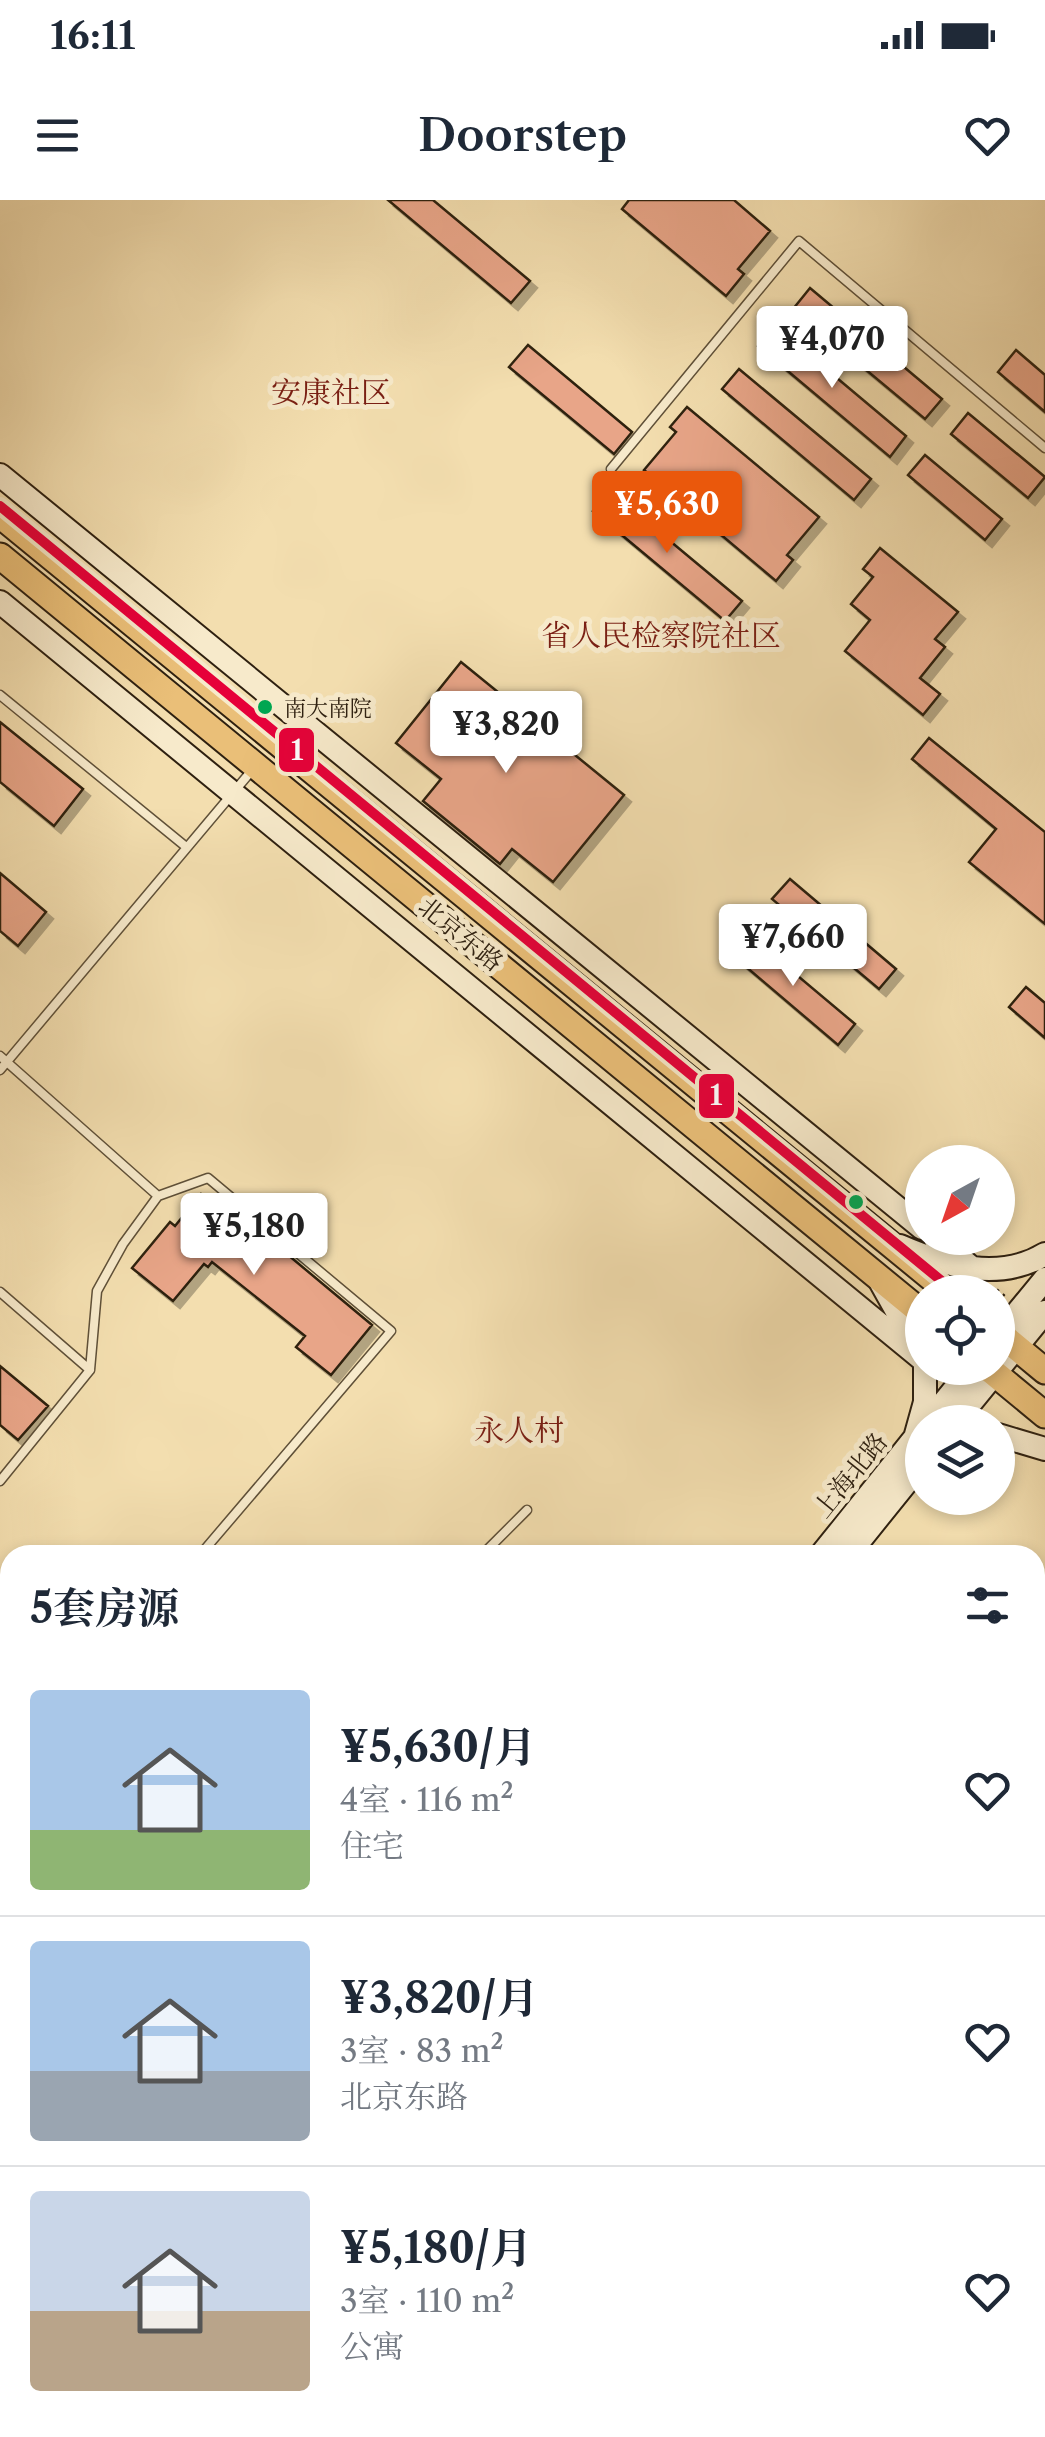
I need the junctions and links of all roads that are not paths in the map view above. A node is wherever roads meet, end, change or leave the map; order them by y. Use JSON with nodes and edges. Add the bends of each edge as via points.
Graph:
{"nodes":[{"id":1,"x":1045,"y":448,"type":"edge"},
{"id":2,"x":611,"y":469,"type":"dead end"},
{"id":3,"x":0,"y":475,"type":"edge"},
{"id":4,"x":0,"y":515,"type":"edge"},
{"id":5,"x":0,"y":556,"type":"edge"},
{"id":6,"x":0,"y":602,"type":"edge"},
{"id":7,"x":0,"y":695,"type":"edge"},
{"id":8,"x":256,"y":765,"type":"junction"},
{"id":9,"x":232,"y":792,"type":"junction"},
{"id":10,"x":185,"y":846,"type":"junction"},
{"id":11,"x":2,"y":1063,"type":"edge"},
{"id":12,"x":158,"y":1196,"type":"junction"},
{"id":13,"x":905,"y":1214,"type":"edge"},
{"id":14,"x":884,"y":1240,"type":"junction"},
{"id":15,"x":1045,"y":1254,"type":"edge"},
{"id":16,"x":956,"y":1255,"type":"edge"},
{"id":17,"x":973,"y":1269,"type":"junction"},
{"id":18,"x":928,"y":1275,"type":"edge"},
{"id":19,"x":877,"y":1276,"type":"junction"},
{"id":20,"x":1045,"y":1280,"type":"edge"},
{"id":21,"x":0,"y":1292,"type":"edge"},
{"id":22,"x":905,"y":1299,"type":"edge"},
{"id":23,"x":1045,"y":1312,"type":"edge"},
{"id":24,"x":1015,"y":1321,"type":"edge"},
{"id":25,"x":905,"y":1328,"type":"edge"},
{"id":26,"x":1015,"y":1330,"type":"edge"},
{"id":27,"x":905,"y":1345,"type":"edge"},
{"id":28,"x":1015,"y":1347,"type":"edge"},
{"id":29,"x":90,"y":1370,"type":"junction"},
{"id":30,"x":1045,"y":1371,"type":"edge"},
{"id":31,"x":969,"y":1385,"type":"edge"},
{"id":32,"x":1005,"y":1385,"type":"edge"},
{"id":33,"x":948,"y":1405,"type":"edge"},
{"id":34,"x":1045,"y":1416,"type":"edge"},
{"id":35,"x":1034,"y":1445,"type":"edge"},
{"id":36,"x":905,"y":1451,"type":"edge"},
{"id":37,"x":1045,"y":1459,"type":"edge"},
{"id":38,"x":0,"y":1480,"type":"edge"},
{"id":39,"x":905,"y":1486,"type":"edge"},
{"id":40,"x":526,"y":1510,"type":"dead end"},
{"id":41,"x":209,"y":1545,"type":"edge"},
{"id":42,"x":492,"y":1545,"type":"edge"},
{"id":43,"x":829,"y":1545,"type":"edge"},
{"id":44,"x":856,"y":1545,"type":"edge"}],
"edges":[{"from":1,"to":2,"type":"lane","via":[[799,241]]},
{"from":3,"to":13,"type":"main road"},
{"from":4,"to":14,"type":"main road","name":"北京东路"},
{"from":5,"to":8,"type":"main road","name":"北京东路"},
{"from":6,"to":9,"type":"main road","name":"北京东路"},
{"from":7,"to":10,"type":"lane"},
{"from":8,"to":9,"type":"lane"},
{"from":8,"to":19,"type":"main road","name":"北京东路"},
{"from":9,"to":10,"type":"lane"},
{"from":9,"to":27,"type":"main road","name":"北京东路"},
{"from":10,"to":11,"type":"lane"},
{"from":11,"to":12,"type":"lane"},
{"from":12,"to":29,"type":"lane","via":[[98,1291]]},
{"from":12,"to":41,"type":"lane","via":[[208,1178],[391,1331]]},
{"from":14,"to":17,"type":"main road"},
{"from":14,"to":18,"type":"main road","name":"北京东路"},
{"from":15,"to":17,"type":"main road","via":[[1014,1266]]},
{"from":16,"to":17,"type":"main road"},
{"from":19,"to":22,"type":"main road","name":"北京东路"},
{"from":19,"to":25,"type":"main road"},
{"from":20,"to":24,"type":"main road"},
{"from":21,"to":29,"type":"lane"},
{"from":23,"to":26,"type":"main road"},
{"from":28,"to":30,"type":"main road"},
{"from":29,"to":38,"type":"lane"},
{"from":31,"to":33,"type":"main road","name":"上海北路"},
{"from":32,"to":34,"type":"main road"},
{"from":35,"to":37,"type":"main road"},
{"from":36,"to":43,"type":"main road","name":"上海北路"},
{"from":39,"to":44,"type":"main road","name":"上海北路"},
{"from":40,"to":42,"type":"lane"}]}
